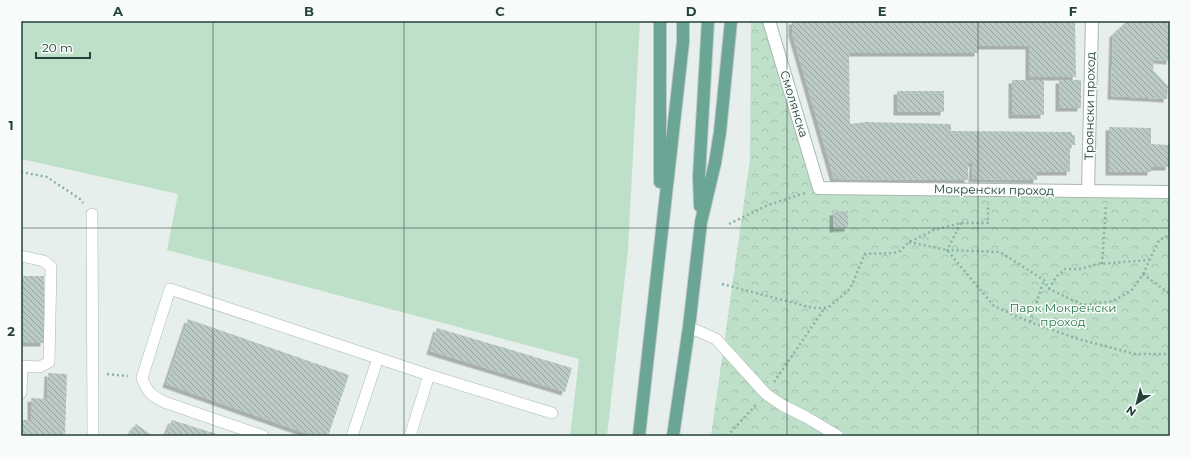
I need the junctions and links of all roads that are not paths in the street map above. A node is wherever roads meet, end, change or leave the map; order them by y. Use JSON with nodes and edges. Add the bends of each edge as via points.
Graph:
{"nodes":[{"id":1,"x":660,"y":21,"type":"edge"},
{"id":2,"x":683,"y":21,"type":"edge"},
{"id":3,"x":708,"y":21,"type":"edge"},
{"id":4,"x":731,"y":21,"type":"edge"},
{"id":5,"x":769,"y":21,"type":"edge"},
{"id":6,"x":1092,"y":21,"type":"edge"},
{"id":7,"x":819,"y":188,"type":"joint"},
{"id":8,"x":1088,"y":191,"type":"junction"},
{"id":9,"x":1170,"y":192,"type":"edge"},
{"id":10,"x":92,"y":214,"type":"road end"},
{"id":11,"x":701,"y":222,"type":"junction"},
{"id":12,"x":660,"y":237,"type":"junction"},
{"id":13,"x":21,"y":256,"type":"edge"},
{"id":14,"x":689,"y":327,"type":"junction"},
{"id":15,"x":378,"y":358,"type":"junction"},
{"id":16,"x":429,"y":374,"type":"junction"},
{"id":17,"x":21,"y":394,"type":"edge"},
{"id":18,"x":552,"y":413,"type":"dead end"},
{"id":19,"x":93,"y":436,"type":"edge"},
{"id":20,"x":263,"y":436,"type":"edge"},
{"id":21,"x":352,"y":436,"type":"edge"},
{"id":22,"x":410,"y":436,"type":"edge"},
{"id":23,"x":640,"y":436,"type":"edge"},
{"id":24,"x":673,"y":436,"type":"edge"},
{"id":25,"x":838,"y":436,"type":"edge"}],
"edges":[{"from":1,"to":12,"type":"main road"},
{"from":2,"to":12,"type":"main road","via":[[683,42]]},
{"from":3,"to":11,"type":"main road","via":[[699,176]]},
{"from":4,"to":11,"type":"main road","via":[[720,132]]},
{"from":5,"to":7,"type":"street","name":"Смолянска"},
{"from":6,"to":8,"type":"street","name":"Троянски проход"},
{"from":7,"to":8,"type":"street","name":"Мокренски проход"},
{"from":8,"to":9,"type":"street","name":"Мокренски проход"},
{"from":10,"to":19,"type":"lane"},
{"from":11,"to":14,"type":"main road"},
{"from":12,"to":23,"type":"main road"},
{"from":13,"to":17,"type":"lane","via":[[44,261],[50,267],[49,362],[40,367],[22,366]]},
{"from":14,"to":24,"type":"main road"},
{"from":14,"to":25,"type":"lane","via":[[716,339],[766,394]]},
{"from":15,"to":16,"type":"lane"},
{"from":15,"to":20,"type":"lane","via":[[170,289],[142,378],[146,389],[164,402]]},
{"from":15,"to":21,"type":"lane"},
{"from":16,"to":18,"type":"lane"},
{"from":16,"to":22,"type":"lane"}]}
